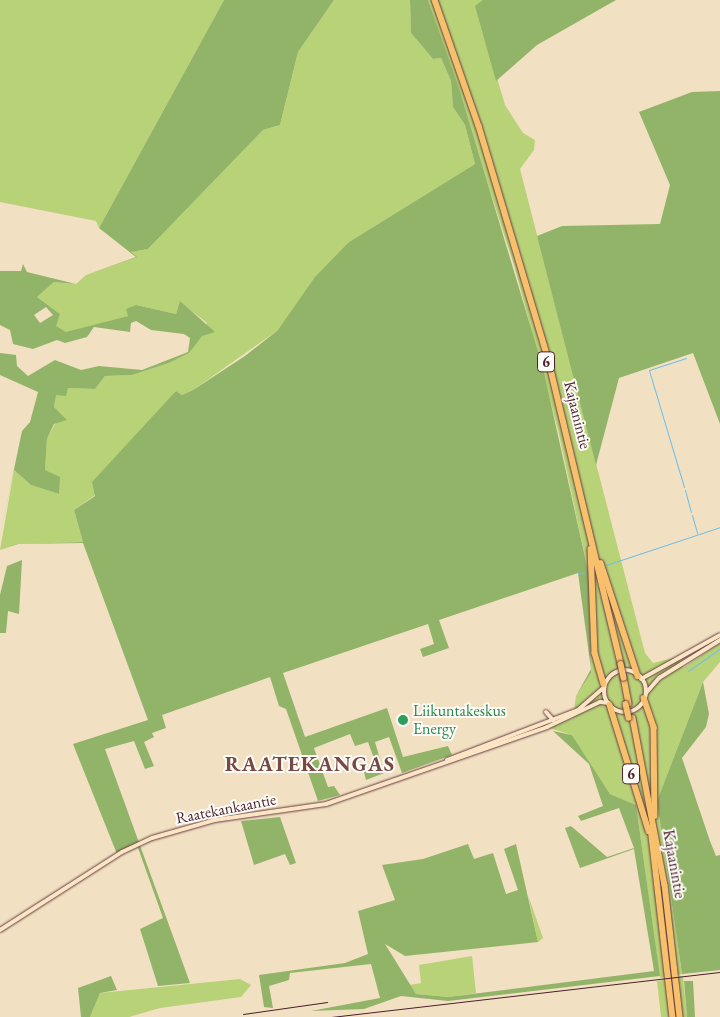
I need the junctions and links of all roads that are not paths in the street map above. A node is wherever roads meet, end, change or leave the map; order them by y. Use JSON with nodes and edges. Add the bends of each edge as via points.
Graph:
{"nodes":[{"id":1,"x":435,"y":0,"type":"edge"},
{"id":2,"x":593,"y":549,"type":"junction"},
{"id":3,"x":720,"y":635,"type":"edge"},
{"id":4,"x":720,"y":640,"type":"edge"},
{"id":5,"x":640,"y":677,"type":"junction"},
{"id":6,"x":604,"y":686,"type":"junction"},
{"id":7,"x":645,"y":696,"type":"junction"},
{"id":8,"x":609,"y":704,"type":"junction"},
{"id":9,"x":546,"y":712,"type":"dead end"},
{"id":10,"x":553,"y":720,"type":"junction"},
{"id":11,"x":446,"y":761,"type":"junction"},
{"id":12,"x":655,"y":844,"type":"junction"},
{"id":13,"x":0,"y":930,"type":"edge"},
{"id":14,"x":674,"y":1017,"type":"edge"},
{"id":15,"x":680,"y":1017,"type":"edge"}],
"edges":[{"from":1,"to":2,"type":"highway","name":"Kajaanintie","number":"6","via":[[494,175]]},
{"from":2,"to":5,"type":"highway"},
{"from":2,"to":6,"type":"highway","via":[[595,654]]},
{"from":2,"to":12,"type":"highway","name":"Kajaanintie","number":"6","bridge":true},
{"from":3,"to":5,"type":"main road","via":[[663,671]]},
{"from":4,"to":7,"type":"main road","via":[[659,678]]},
{"from":5,"to":6,"type":"main road","via":[[620,670]]},
{"from":5,"to":7,"type":"main road"},
{"from":6,"to":8,"type":"main road"},
{"from":6,"to":10,"type":"main road","name":"Raatekankaantie","via":[[592,702]]},
{"from":7,"to":8,"type":"main road","via":[[629,711]]},
{"from":7,"to":12,"type":"highway","via":[[654,727]]},
{"from":8,"to":11,"type":"main road","name":"Raatekankaantie","via":[[600,702]]},
{"from":8,"to":12,"type":"highway","number":"6"},
{"from":9,"to":10,"type":"main road"},
{"from":10,"to":11,"type":"main road","name":"Raatekankaantie"},
{"from":11,"to":13,"type":"main road","name":"Raatekankaantie","via":[[316,806],[215,820],[152,838],[122,852]]},
{"from":12,"to":14,"type":"highway","name":"Kajaanintie","number":"6"},
{"from":12,"to":15,"type":"highway","name":"Kajaanintie","number":"6"}]}
